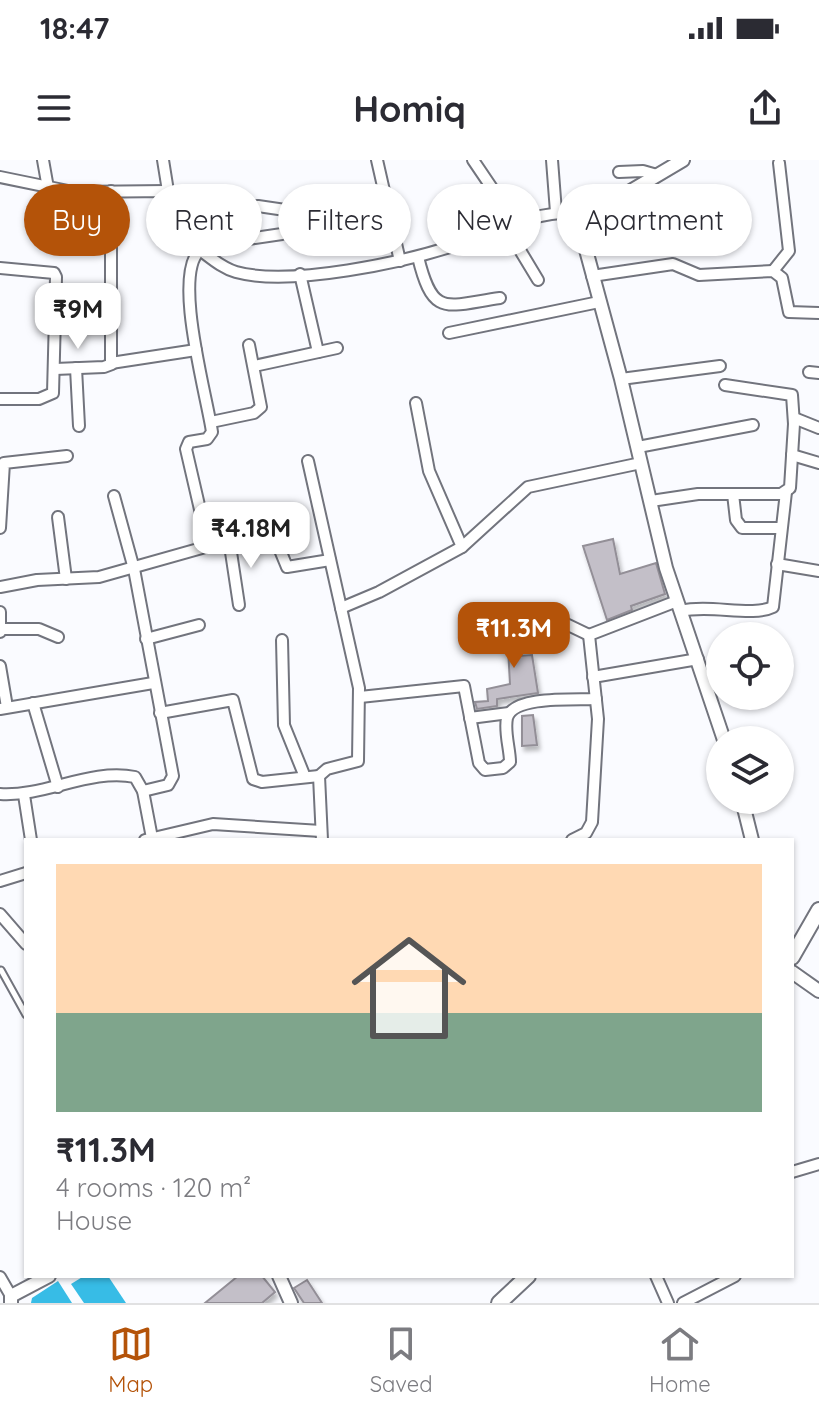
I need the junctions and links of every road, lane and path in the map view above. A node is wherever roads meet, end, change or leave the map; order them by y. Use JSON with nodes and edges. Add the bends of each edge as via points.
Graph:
{"nodes":[{"id":1,"x":43,"y":160,"type":"edge"},
{"id":2,"x":163,"y":160,"type":"edge"},
{"id":3,"x":377,"y":160,"type":"edge"},
{"id":4,"x":473,"y":160,"type":"edge"},
{"id":5,"x":552,"y":160,"type":"edge"},
{"id":6,"x":683,"y":160,"type":"edge"},
{"id":7,"x":779,"y":163,"type":"dead end"},
{"id":8,"x":619,"y":172,"type":"dead end"},
{"id":9,"x":657,"y":175,"type":"junction"},
{"id":10,"x":0,"y":177,"type":"edge"},
{"id":11,"x":31,"y":184,"type":"edge"},
{"id":12,"x":47,"y":184,"type":"edge"},
{"id":13,"x":167,"y":184,"type":"edge"},
{"id":14,"x":487,"y":184,"type":"edge"},
{"id":15,"x":642,"y":184,"type":"edge"},
{"id":16,"x":556,"y":212,"type":"joint"},
{"id":17,"x":541,"y":216,"type":"edge"},
{"id":18,"x":427,"y":254,"type":"edge"},
{"id":19,"x":111,"y":256,"type":"edge"},
{"id":20,"x":193,"y":256,"type":"edge"},
{"id":21,"x":212,"y":256,"type":"edge"},
{"id":22,"x":526,"y":256,"type":"edge"},
{"id":23,"x":587,"y":256,"type":"edge"},
{"id":24,"x":418,"y":257,"type":"junction"},
{"id":25,"x":400,"y":261,"type":"junction"},
{"id":26,"x":0,"y":268,"type":"edge"},
{"id":27,"x":773,"y":271,"type":"junction"},
{"id":28,"x":300,"y":274,"type":"junction"},
{"id":29,"x":592,"y":276,"type":"junction"},
{"id":30,"x":538,"y":280,"type":"dead end"},
{"id":31,"x":500,"y":298,"type":"dead end"},
{"id":32,"x":599,"y":302,"type":"junction"},
{"id":33,"x":819,"y":313,"type":"edge"},
{"id":34,"x":449,"y":333,"type":"dead end"},
{"id":35,"x":249,"y":345,"type":"dead end"},
{"id":36,"x":337,"y":348,"type":"dead end"},
{"id":37,"x":196,"y":350,"type":"junction"},
{"id":38,"x":318,"y":352,"type":"junction"},
{"id":39,"x":112,"y":364,"type":"junction"},
{"id":40,"x":254,"y":366,"type":"junction"},
{"id":41,"x":720,"y":366,"type":"dead end"},
{"id":42,"x":76,"y":368,"type":"junction"},
{"id":43,"x":55,"y":369,"type":"junction"},
{"id":44,"x":621,"y":379,"type":"junction"},
{"id":45,"x":725,"y":385,"type":"dead end"},
{"id":46,"x":0,"y":399,"type":"edge"},
{"id":47,"x":416,"y":403,"type":"dead end"},
{"id":48,"x":794,"y":418,"type":"junction"},
{"id":49,"x":211,"y":422,"type":"junction"},
{"id":50,"x":753,"y":425,"type":"dead end"},
{"id":51,"x":79,"y":426,"type":"dead end"},
{"id":52,"x":819,"y":428,"type":"edge"},
{"id":53,"x":638,"y":447,"type":"junction"},
{"id":54,"x":792,"y":455,"type":"junction"},
{"id":55,"x":67,"y":456,"type":"dead end"},
{"id":56,"x":308,"y":461,"type":"dead end"},
{"id":57,"x":641,"y":463,"type":"junction"},
{"id":58,"x":819,"y":463,"type":"edge"},
{"id":59,"x":786,"y":492,"type":"junction"},
{"id":60,"x":733,"y":494,"type":"junction"},
{"id":61,"x":114,"y":496,"type":"dead end"},
{"id":62,"x":651,"y":501,"type":"junction"},
{"id":63,"x":58,"y":517,"type":"dead end"},
{"id":64,"x":0,"y":528,"type":"edge"},
{"id":65,"x":779,"y":528,"type":"junction"},
{"id":66,"x":229,"y":539,"type":"junction"},
{"id":67,"x":208,"y":544,"type":"junction"},
{"id":68,"x":462,"y":547,"type":"junction"},
{"id":69,"x":330,"y":560,"type":"junction"},
{"id":70,"x":777,"y":564,"type":"junction"},
{"id":71,"x":134,"y":569,"type":"junction"},
{"id":72,"x":819,"y":571,"type":"edge"},
{"id":73,"x":66,"y":579,"type":"junction"},
{"id":74,"x":0,"y":587,"type":"edge"},
{"id":75,"x":239,"y":605,"type":"dead end"},
{"id":76,"x":679,"y":606,"type":"junction"},
{"id":77,"x":341,"y":608,"type":"junction"},
{"id":78,"x":0,"y":612,"type":"edge"},
{"id":79,"x":199,"y":625,"type":"dead end"},
{"id":80,"x":519,"y":626,"type":"dead end"},
{"id":81,"x":0,"y":630,"type":"edge"},
{"id":82,"x":589,"y":635,"type":"junction"},
{"id":83,"x":58,"y":637,"type":"dead end"},
{"id":84,"x":146,"y":639,"type":"junction"},
{"id":85,"x":282,"y":640,"type":"dead end"},
{"id":86,"x":698,"y":659,"type":"junction"},
{"id":87,"x":0,"y":666,"type":"edge"},
{"id":88,"x":593,"y":677,"type":"junction"},
{"id":89,"x":153,"y":683,"type":"junction"},
{"id":90,"x":360,"y":697,"type":"junction"},
{"id":91,"x":596,"y":699,"type":"junction"},
{"id":92,"x":33,"y":703,"type":"junction"},
{"id":93,"x":3,"y":708,"type":"edge"},
{"id":94,"x":160,"y":713,"type":"junction"},
{"id":95,"x":509,"y":713,"type":"junction"},
{"id":96,"x":470,"y":718,"type":"junction"},
{"id":97,"x":720,"y":726,"type":"edge"},
{"id":98,"x":319,"y":776,"type":"junction"},
{"id":99,"x":305,"y":777,"type":"junction"},
{"id":100,"x":58,"y":787,"type":"junction"},
{"id":101,"x":143,"y":791,"type":"junction"},
{"id":102,"x":0,"y":794,"type":"edge"},
{"id":103,"x":24,"y":795,"type":"junction"},
{"id":104,"x":746,"y":814,"type":"edge"},
{"id":105,"x":322,"y":836,"type":"edge"},
{"id":106,"x":31,"y":838,"type":"edge"},
{"id":107,"x":149,"y":838,"type":"edge"},
{"id":108,"x":153,"y":838,"type":"edge"},
{"id":109,"x":576,"y":838,"type":"edge"},
{"id":110,"x":752,"y":838,"type":"edge"},
{"id":111,"x":24,"y":874,"type":"edge"},
{"id":112,"x":0,"y":881,"type":"edge"},
{"id":113,"x":819,"y":910,"type":"edge"},
{"id":114,"x":0,"y":914,"type":"edge"},
{"id":115,"x":24,"y":942,"type":"edge"},
{"id":116,"x":794,"y":954,"type":"edge"},
{"id":117,"x":1,"y":970,"type":"edge"},
{"id":118,"x":794,"y":973,"type":"edge"},
{"id":119,"x":819,"y":991,"type":"edge"},
{"id":120,"x":24,"y":1011,"type":"edge"},
{"id":121,"x":819,"y":1164,"type":"edge"},
{"id":122,"x":794,"y":1171,"type":"edge"},
{"id":123,"x":0,"y":1277,"type":"edge"},
{"id":124,"x":46,"y":1278,"type":"edge"},
{"id":125,"x":280,"y":1278,"type":"edge"},
{"id":126,"x":526,"y":1278,"type":"edge"},
{"id":127,"x":657,"y":1278,"type":"edge"},
{"id":128,"x":731,"y":1278,"type":"edge"},
{"id":129,"x":11,"y":1299,"type":"edge"},
{"id":130,"x":291,"y":1303,"type":"edge"},
{"id":131,"x":499,"y":1303,"type":"edge"},
{"id":132,"x":668,"y":1303,"type":"edge"},
{"id":133,"x":683,"y":1303,"type":"edge"}],
"edges":[{"from":1,"to":12,"type":"street"},
{"from":2,"to":13,"type":"street"},
{"from":3,"to":25,"type":"street"},
{"from":4,"to":14,"type":"street"},
{"from":5,"to":16,"type":"street"},
{"from":6,"to":9,"type":"street"},
{"from":7,"to":27,"type":"street","via":[[789,251]]},
{"from":8,"to":9,"type":"street"},
{"from":9,"to":15,"type":"street"},
{"from":10,"to":11,"type":"street"},
{"from":16,"to":17,"type":"street"},
{"from":18,"to":24,"type":"street"},
{"from":19,"to":39,"type":"street"},
{"from":20,"to":37,"type":"street","via":[[189,273]]},
{"from":21,"to":28,"type":"street","via":[[238,273]]},
{"from":22,"to":30,"type":"street"},
{"from":23,"to":29,"type":"street"},
{"from":24,"to":25,"type":"street"},
{"from":24,"to":31,"type":"street","via":[[426,289],[438,302]]},
{"from":25,"to":28,"type":"street"},
{"from":26,"to":43,"type":"street","via":[[55,275]]},
{"from":27,"to":29,"type":"street","via":[[699,275],[673,264]]},
{"from":27,"to":33,"type":"street","via":[[782,278],[789,312]]},
{"from":28,"to":38,"type":"street"},
{"from":29,"to":32,"type":"street"},
{"from":32,"to":34,"type":"street"},
{"from":32,"to":44,"type":"street"},
{"from":35,"to":40,"type":"street"},
{"from":36,"to":38,"type":"street"},
{"from":37,"to":39,"type":"street"},
{"from":37,"to":49,"type":"street"},
{"from":38,"to":40,"type":"street"},
{"from":39,"to":42,"type":"street"},
{"from":40,"to":49,"type":"street","via":[[261,407]]},
{"from":41,"to":44,"type":"street"},
{"from":42,"to":43,"type":"street"},
{"from":42,"to":51,"type":"street"},
{"from":43,"to":46,"type":"street","via":[[55,388],[48,396]]},
{"from":44,"to":53,"type":"street"},
{"from":45,"to":48,"type":"street","via":[[789,393]]},
{"from":47,"to":68,"type":"street","via":[[429,471]]},
{"from":48,"to":52,"type":"street"},
{"from":48,"to":54,"type":"street"},
{"from":49,"to":67,"type":"street","via":[[210,437],[189,442],[186,449]]},
{"from":50,"to":53,"type":"street"},
{"from":53,"to":57,"type":"street"},
{"from":54,"to":58,"type":"street"},
{"from":54,"to":59,"type":"street"},
{"from":55,"to":64,"type":"street","via":[[4,463]]},
{"from":56,"to":69,"type":"street"},
{"from":57,"to":62,"type":"street"},
{"from":57,"to":68,"type":"street","via":[[528,487]]},
{"from":59,"to":60,"type":"street"},
{"from":59,"to":65,"type":"street"},
{"from":60,"to":62,"type":"street"},
{"from":60,"to":65,"type":"street","via":[[742,528]]},
{"from":61,"to":71,"type":"street"},
{"from":62,"to":76,"type":"street"},
{"from":63,"to":73,"type":"street"},
{"from":65,"to":70,"type":"street"},
{"from":66,"to":67,"type":"street"},
{"from":66,"to":69,"type":"street","via":[[269,530],[287,567]]},
{"from":66,"to":75,"type":"street"},
{"from":67,"to":71,"type":"street"},
{"from":68,"to":77,"type":"street"},
{"from":69,"to":77,"type":"street"},
{"from":70,"to":72,"type":"street"},
{"from":70,"to":76,"type":"street","via":[[775,604],[769,609]]},
{"from":71,"to":73,"type":"street"},
{"from":71,"to":84,"type":"street"},
{"from":73,"to":74,"type":"street"},
{"from":76,"to":82,"type":"street"},
{"from":76,"to":86,"type":"street"},
{"from":77,"to":90,"type":"street"},
{"from":78,"to":81,"type":"street"},
{"from":79,"to":84,"type":"street"},
{"from":80,"to":82,"type":"street","via":[[564,623]]},
{"from":81,"to":83,"type":"street","via":[[39,629]]},
{"from":82,"to":88,"type":"street"},
{"from":84,"to":89,"type":"street"},
{"from":85,"to":99,"type":"street","via":[[284,725]]},
{"from":86,"to":88,"type":"street"},
{"from":86,"to":97,"type":"street"},
{"from":87,"to":93,"type":"street"},
{"from":88,"to":91,"type":"street"},
{"from":89,"to":92,"type":"street"},
{"from":89,"to":94,"type":"street"},
{"from":90,"to":96,"type":"street","via":[[464,686]]},
{"from":90,"to":98,"type":"street","via":[[360,758]]},
{"from":91,"to":95,"type":"street","via":[[533,702]]},
{"from":91,"to":109,"type":"street","via":[[592,822]]},
{"from":92,"to":93,"type":"street"},
{"from":92,"to":100,"type":"street"},
{"from":94,"to":99,"type":"street","via":[[233,700],[253,779]]},
{"from":94,"to":101,"type":"street","via":[[173,780]]},
{"from":95,"to":96,"type":"street"},
{"from":95,"to":96,"type":"street","via":[[510,762],[494,769],[480,767]]},
{"from":98,"to":99,"type":"street"},
{"from":98,"to":105,"type":"street"},
{"from":100,"to":101,"type":"street","via":[[127,775],[135,777]]},
{"from":100,"to":103,"type":"street"},
{"from":101,"to":107,"type":"street"},
{"from":102,"to":103,"type":"street"},
{"from":103,"to":106,"type":"street"},
{"from":104,"to":110,"type":"street"},
{"from":105,"to":108,"type":"street","via":[[213,824]]},
{"from":111,"to":112,"type":"street"},
{"from":113,"to":116,"type":"main road"},
{"from":114,"to":115,"type":"street"},
{"from":117,"to":120,"type":"lane"},
{"from":118,"to":119,"type":"street"},
{"from":121,"to":122,"type":"street"},
{"from":123,"to":129,"type":"street"},
{"from":124,"to":129,"type":"street"},
{"from":125,"to":130,"type":"street"},
{"from":126,"to":131,"type":"main road"},
{"from":127,"to":132,"type":"street"},
{"from":128,"to":133,"type":"street"}]}
